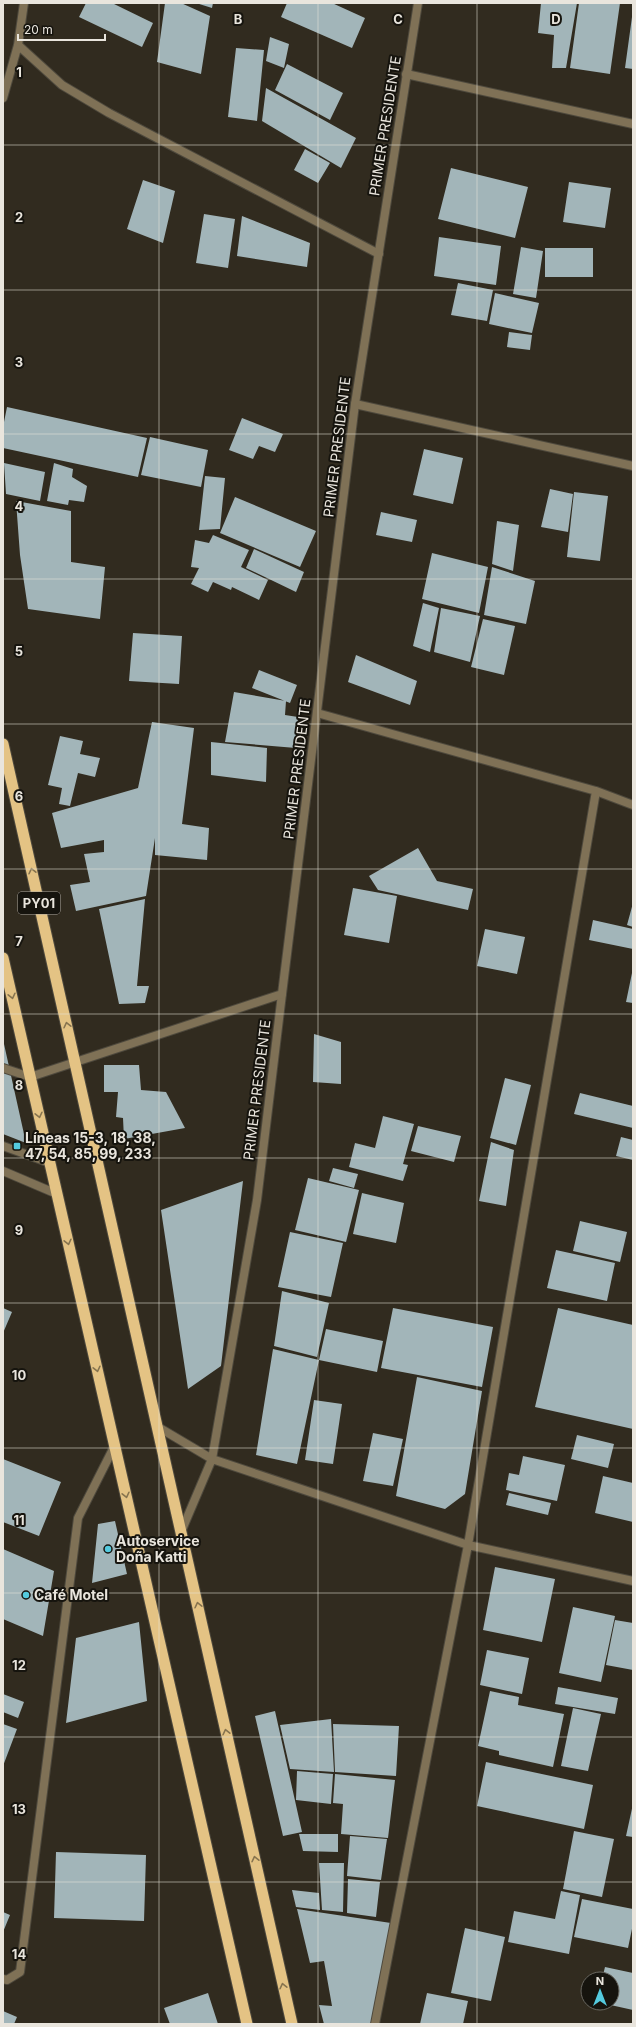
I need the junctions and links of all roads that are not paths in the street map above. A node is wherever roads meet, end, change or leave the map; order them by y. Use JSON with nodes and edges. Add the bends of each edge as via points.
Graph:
{"nodes":[{"id":1,"x":24,"y":3,"type":"edge"},
{"id":2,"x":418,"y":3,"type":"edge"},
{"id":3,"x":18,"y":45,"type":"junction"},
{"id":4,"x":406,"y":74,"type":"junction"},
{"id":5,"x":3,"y":98,"type":"edge"},
{"id":6,"x":633,"y":124,"type":"edge"},
{"id":7,"x":379,"y":254,"type":"junction"},
{"id":8,"x":355,"y":404,"type":"junction"},
{"id":9,"x":633,"y":466,"type":"edge"},
{"id":10,"x":317,"y":713,"type":"junction"},
{"id":11,"x":3,"y":744,"type":"edge"},
{"id":12,"x":596,"y":792,"type":"junction"},
{"id":13,"x":633,"y":804,"type":"edge"},
{"id":14,"x":3,"y":958,"type":"edge"},
{"id":15,"x":282,"y":994,"type":"junction"},
{"id":16,"x":76,"y":1063,"type":"junction"},
{"id":17,"x":3,"y":1068,"type":"edge"},
{"id":18,"x":30,"y":1077,"type":"junction"},
{"id":19,"x":3,"y":1146,"type":"edge"},
{"id":20,"x":50,"y":1163,"type":"junction"},
{"id":21,"x":3,"y":1171,"type":"edge"},
{"id":22,"x":58,"y":1194,"type":"junction"},
{"id":23,"x":158,"y":1427,"type":"junction"},
{"id":24,"x":115,"y":1445,"type":"junction"},
{"id":25,"x":212,"y":1459,"type":"junction"},
{"id":26,"x":181,"y":1532,"type":"junction"},
{"id":27,"x":468,"y":1545,"type":"junction"},
{"id":28,"x":633,"y":1581,"type":"edge"},
{"id":29,"x":3,"y":1979,"type":"edge"},
{"id":30,"x":247,"y":2024,"type":"edge"},
{"id":31,"x":292,"y":2024,"type":"edge"},
{"id":32,"x":375,"y":2024,"type":"edge"}],
"edges":[{"from":1,"to":3,"type":"street"},
{"from":2,"to":4,"type":"street","name":"PRIMER PRESIDENTE"},
{"from":3,"to":5,"type":"street"},
{"from":3,"to":7,"type":"street","via":[[62,86]]},
{"from":4,"to":6,"type":"street"},
{"from":4,"to":7,"type":"street","name":"PRIMER PRESIDENTE"},
{"from":7,"to":8,"type":"street","name":"PRIMER PRESIDENTE"},
{"from":8,"to":9,"type":"street"},
{"from":8,"to":10,"type":"street","name":"PRIMER PRESIDENTE"},
{"from":10,"to":12,"type":"street"},
{"from":10,"to":15,"type":"street","name":"PRIMER PRESIDENTE"},
{"from":16,"to":11,"type":"highway","number":"PY01","one_way":true},
{"from":12,"to":13,"type":"street"},
{"from":12,"to":27,"type":"street"},
{"from":14,"to":18,"type":"highway","one_way":true},
{"from":15,"to":16,"type":"street"},
{"from":15,"to":25,"type":"street","name":"PRIMER PRESIDENTE","via":[[257,1200]]},
{"from":16,"to":18,"type":"street"},
{"from":16,"to":23,"type":"highway","number":"PY01"},
{"from":17,"to":18,"type":"street"},
{"from":18,"to":20,"type":"highway","one_way":true},
{"from":19,"to":20,"type":"street"},
{"from":20,"to":22,"type":"highway"},
{"from":21,"to":22,"type":"street"},
{"from":22,"to":24,"type":"highway","one_way":true},
{"from":23,"to":25,"type":"street"},
{"from":23,"to":26,"type":"highway","number":"PY01"},
{"from":24,"to":29,"type":"street","via":[[78,1518],[20,1972],[7,1980]]},
{"from":24,"to":30,"type":"highway","one_way":true},
{"from":25,"to":26,"type":"street","name":"PRIMER PRESIDENTE"},
{"from":25,"to":27,"type":"street"},
{"from":31,"to":26,"type":"highway","number":"PY01","one_way":true},
{"from":27,"to":28,"type":"street"},
{"from":27,"to":32,"type":"street"}]}
